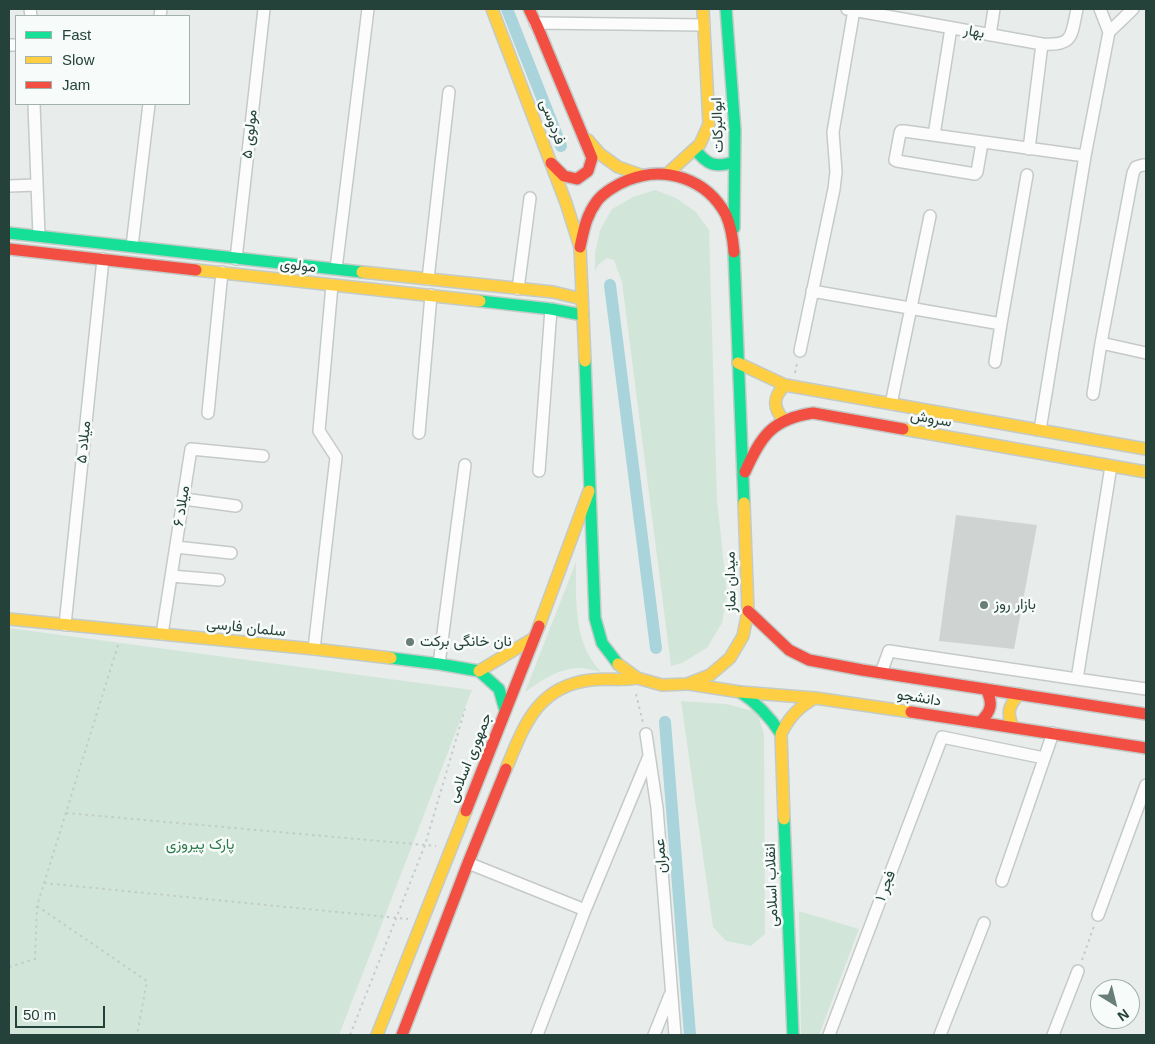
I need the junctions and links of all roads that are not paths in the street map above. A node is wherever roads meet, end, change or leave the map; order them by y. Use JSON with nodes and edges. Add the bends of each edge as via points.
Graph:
{"nodes":[{"id":1,"x":264,"y":9,"type":"edge"},
{"id":2,"x":368,"y":9,"type":"edge"},
{"id":3,"x":492,"y":9,"type":"edge"},
{"id":4,"x":529,"y":9,"type":"edge"},
{"id":5,"x":703,"y":9,"type":"edge"},
{"id":6,"x":726,"y":9,"type":"edge"},
{"id":7,"x":851,"y":9,"type":"edge"},
{"id":8,"x":994,"y":9,"type":"edge"},
{"id":9,"x":1077,"y":9,"type":"edge"},
{"id":10,"x":1100,"y":9,"type":"edge"},
{"id":11,"x":1134,"y":9,"type":"edge"},
{"id":12,"x":908,"y":14,"type":"edge"},
{"id":13,"x":535,"y":23,"type":"junction"},
{"id":14,"x":704,"y":25,"type":"junction"},
{"id":15,"x":951,"y":28,"type":"junction"},
{"id":16,"x":1109,"y":32,"type":"junction"},
{"id":17,"x":990,"y":35,"type":"junction"},
{"id":18,"x":1042,"y":44,"type":"junction"},
{"id":19,"x":449,"y":92,"type":"dead end"},
{"id":20,"x":34,"y":105,"type":"edge"},
{"id":21,"x":149,"y":105,"type":"edge"},
{"id":22,"x":582,"y":133,"type":"junction"},
{"id":23,"x":934,"y":135,"type":"junction"},
{"id":24,"x":982,"y":143,"type":"junction"},
{"id":25,"x":695,"y":149,"type":"junction"},
{"id":26,"x":1029,"y":149,"type":"junction"},
{"id":27,"x":1085,"y":156,"type":"junction"},
{"id":28,"x":734,"y":162,"type":"junction"},
{"id":29,"x":551,"y":163,"type":"junction"},
{"id":30,"x":1146,"y":165,"type":"edge"},
{"id":31,"x":641,"y":174,"type":"junction"},
{"id":32,"x":666,"y":174,"type":"junction"},
{"id":33,"x":1027,"y":175,"type":"dead end"},
{"id":34,"x":9,"y":186,"type":"edge"},
{"id":35,"x":37,"y":186,"type":"junction"},
{"id":36,"x":530,"y":198,"type":"dead end"},
{"id":37,"x":930,"y":216,"type":"dead end"},
{"id":38,"x":9,"y":233,"type":"edge"},
{"id":39,"x":39,"y":236,"type":"junction"},
{"id":40,"x":70,"y":239,"type":"junction"},
{"id":41,"x":734,"y":240,"type":"junction"},
{"id":42,"x":132,"y":246,"type":"junction"},
{"id":43,"x":580,"y":247,"type":"junction"},
{"id":44,"x":9,"y":249,"type":"edge"},
{"id":45,"x":69,"y":256,"type":"junction"},
{"id":46,"x":236,"y":259,"type":"junction"},
{"id":47,"x":103,"y":260,"type":"junction"},
{"id":48,"x":336,"y":269,"type":"junction"},
{"id":49,"x":222,"y":272,"type":"junction"},
{"id":50,"x":428,"y":279,"type":"junction"},
{"id":51,"x":332,"y":284,"type":"junction"},
{"id":52,"x":518,"y":289,"type":"junction"},
{"id":53,"x":812,"y":291,"type":"junction"},
{"id":54,"x":553,"y":292,"type":"junction"},
{"id":55,"x":431,"y":295,"type":"junction"},
{"id":56,"x":582,"y":299,"type":"junction"},
{"id":57,"x":911,"y":308,"type":"junction"},
{"id":58,"x":552,"y":309,"type":"junction"},
{"id":59,"x":583,"y":315,"type":"junction"},
{"id":60,"x":1001,"y":324,"type":"junction"},
{"id":61,"x":1101,"y":343,"type":"junction"},
{"id":62,"x":800,"y":351,"type":"road end"},
{"id":63,"x":1146,"y":353,"type":"edge"},
{"id":64,"x":995,"y":362,"type":"dead end"},
{"id":65,"x":738,"y":364,"type":"junction"},
{"id":66,"x":788,"y":386,"type":"junction"},
{"id":67,"x":1093,"y":394,"type":"dead end"},
{"id":68,"x":891,"y":404,"type":"junction"},
{"id":69,"x":208,"y":412,"type":"dead end"},
{"id":70,"x":784,"y":420,"type":"junction"},
{"id":71,"x":1040,"y":430,"type":"junction"},
{"id":72,"x":419,"y":433,"type":"dead end"},
{"id":73,"x":1146,"y":449,"type":"edge"},
{"id":74,"x":263,"y":456,"type":"dead end"},
{"id":75,"x":465,"y":465,"type":"dead end"},
{"id":76,"x":1111,"y":466,"type":"junction"},
{"id":77,"x":539,"y":471,"type":"dead end"},
{"id":78,"x":1146,"y":472,"type":"edge"},
{"id":79,"x":742,"y":479,"type":"junction"},
{"id":80,"x":590,"y":491,"type":"junction"},
{"id":81,"x":184,"y":499,"type":"junction"},
{"id":82,"x":236,"y":506,"type":"dead end"},
{"id":83,"x":176,"y":547,"type":"junction"},
{"id":84,"x":231,"y":553,"type":"dead end"},
{"id":85,"x":171,"y":576,"type":"junction"},
{"id":86,"x":219,"y":580,"type":"dead end"},
{"id":87,"x":748,"y":612,"type":"junction"},
{"id":88,"x":9,"y":619,"type":"edge"},
{"id":89,"x":65,"y":625,"type":"junction"},
{"id":90,"x":162,"y":634,"type":"junction"},
{"id":91,"x":534,"y":638,"type":"junction"},
{"id":92,"x":314,"y":650,"type":"junction"},
{"id":93,"x":439,"y":664,"type":"junction"},
{"id":94,"x":479,"y":671,"type":"junction"},
{"id":95,"x":882,"y":673,"type":"junction"},
{"id":96,"x":635,"y":679,"type":"junction"},
{"id":97,"x":1077,"y":679,"type":"junction"},
{"id":98,"x":687,"y":684,"type":"junction"},
{"id":99,"x":986,"y":689,"type":"junction"},
{"id":100,"x":1146,"y":689,"type":"edge"},
{"id":101,"x":740,"y":692,"type":"junction"},
{"id":102,"x":1019,"y":694,"type":"junction"},
{"id":103,"x":815,"y":698,"type":"junction"},
{"id":104,"x":505,"y":710,"type":"junction"},
{"id":105,"x":1146,"y":714,"type":"edge"},
{"id":106,"x":980,"y":722,"type":"junction"},
{"id":107,"x":1012,"y":727,"type":"junction"},
{"id":108,"x":1052,"y":733,"type":"junction"},
{"id":109,"x":646,"y":734,"type":"road end"},
{"id":110,"x":781,"y":734,"type":"junction"},
{"id":111,"x":1146,"y":748,"type":"edge"},
{"id":112,"x":650,"y":754,"type":"junction"},
{"id":113,"x":1044,"y":758,"type":"junction"},
{"id":114,"x":1146,"y":785,"type":"edge"},
{"id":115,"x":468,"y":863,"type":"junction"},
{"id":116,"x":1002,"y":881,"type":"dead end"},
{"id":117,"x":585,"y":910,"type":"junction"},
{"id":118,"x":1098,"y":915,"type":"road end"},
{"id":119,"x":984,"y":923,"type":"dead end"},
{"id":120,"x":1078,"y":971,"type":"road end"},
{"id":121,"x":409,"y":986,"type":"junction"},
{"id":122,"x":672,"y":991,"type":"junction"},
{"id":123,"x":377,"y":1035,"type":"edge"},
{"id":124,"x":402,"y":1035,"type":"edge"},
{"id":125,"x":537,"y":1035,"type":"edge"},
{"id":126,"x":654,"y":1035,"type":"edge"},
{"id":127,"x":675,"y":1035,"type":"edge"},
{"id":128,"x":793,"y":1035,"type":"edge"},
{"id":129,"x":829,"y":1035,"type":"edge"},
{"id":130,"x":940,"y":1035,"type":"edge"},
{"id":131,"x":1053,"y":1035,"type":"edge"}],
"edges":[{"from":1,"to":46,"type":"street","name":"مولوی ۵"},
{"from":2,"to":48,"type":"street"},
{"from":3,"to":29,"type":"main road","name":"فردوسی"},
{"from":4,"to":13,"type":"main road","name":"فردوسی"},
{"from":5,"to":14,"type":"main road","name":"ابوالبرکات"},
{"from":6,"to":28,"type":"main road","name":"ابوالبرکات","via":[[735,130]]},
{"from":7,"to":12,"type":"street","name":"بهار"},
{"from":7,"to":53,"type":"street","via":[[833,132],[834,189]]},
{"from":8,"to":17,"type":"street"},
{"from":9,"to":18,"type":"street","name":"بهار","via":[[1067,41]]},
{"from":10,"to":16,"type":"street"},
{"from":11,"to":16,"type":"street"},
{"from":12,"to":15,"type":"street","name":"بهار"},
{"from":13,"to":14,"type":"street"},
{"from":13,"to":22,"type":"main road","name":"فردوسی"},
{"from":14,"to":25,"type":"main road","name":"ابوالبرکات","via":[[709,124]]},
{"from":15,"to":17,"type":"street","name":"بهار"},
{"from":15,"to":23,"type":"street"},
{"from":16,"to":27,"type":"street"},
{"from":17,"to":18,"type":"street","name":"بهار"},
{"from":18,"to":26,"type":"street"},
{"from":19,"to":50,"type":"street"},
{"from":20,"to":35,"type":"street"},
{"from":21,"to":42,"type":"street"},
{"from":22,"to":29,"type":"main road","name":"فردوسی","via":[[592,158],[588,171],[577,179],[564,176]]},
{"from":22,"to":31,"type":"main road","via":[[600,154],[618,167]]},
{"from":23,"to":24,"type":"street"},
{"from":23,"to":24,"type":"street","via":[[901,131],[895,160],[975,174]]},
{"from":24,"to":26,"type":"street"},
{"from":25,"to":28,"type":"main road","via":[[701,159],[712,165]]},
{"from":25,"to":32,"type":"main road","name":"ابوالبرکات"},
{"from":26,"to":27,"type":"street"},
{"from":27,"to":71,"type":"street"},
{"from":28,"to":41,"type":"main road","name":"ابوالبرکات"},
{"from":29,"to":43,"type":"main road","name":"فردوسی"},
{"from":30,"to":61,"type":"street","via":[[1136,167],[1133,173]]},
{"from":31,"to":32,"type":"main road","name":"میدان نماز"},
{"from":31,"to":43,"type":"main road","name":"میدان نماز","via":[[618,184],[598,200],[585,222]]},
{"from":32,"to":41,"type":"main road","name":"میدان نماز","via":[[691,181],[712,195],[726,216]]},
{"from":33,"to":60,"type":"street"},
{"from":34,"to":35,"type":"street"},
{"from":35,"to":39,"type":"street"},
{"from":36,"to":52,"type":"street"},
{"from":37,"to":57,"type":"street"},
{"from":38,"to":39,"type":"main road","name":"مولوی"},
{"from":39,"to":40,"type":"main road","name":"مولوی"},
{"from":40,"to":42,"type":"main road","name":"مولوی"},
{"from":40,"to":45,"type":"main road"},
{"from":41,"to":65,"type":"main road","name":"میدان نماز"},
{"from":42,"to":46,"type":"main road","name":"مولوی"},
{"from":43,"to":56,"type":"main road","name":"میدان نماز"},
{"from":44,"to":45,"type":"main road","name":"مولوی"},
{"from":45,"to":47,"type":"main road","name":"مولوی"},
{"from":46,"to":48,"type":"main road","name":"مولوی"},
{"from":47,"to":49,"type":"main road","name":"مولوی"},
{"from":47,"to":89,"type":"street","name":"میلاد ۵"},
{"from":48,"to":50,"type":"main road","name":"مولوی"},
{"from":49,"to":51,"type":"main road","name":"مولوی"},
{"from":49,"to":69,"type":"street"},
{"from":50,"to":52,"type":"main road","name":"مولوی"},
{"from":51,"to":55,"type":"main road","name":"مولوی"},
{"from":51,"to":92,"type":"street","via":[[318,431],[336,457]]},
{"from":52,"to":54,"type":"main road","name":"مولوی"},
{"from":53,"to":57,"type":"street"},
{"from":53,"to":62,"type":"street"},
{"from":54,"to":56,"type":"main road","name":"مولوی"},
{"from":54,"to":58,"type":"main road"},
{"from":55,"to":58,"type":"main road","name":"مولوی"},
{"from":55,"to":72,"type":"street"},
{"from":56,"to":59,"type":"main road","name":"میدان نماز"},
{"from":57,"to":60,"type":"street"},
{"from":57,"to":68,"type":"street"},
{"from":58,"to":59,"type":"main road","name":"مولوی"},
{"from":58,"to":77,"type":"street"},
{"from":59,"to":80,"type":"main road","name":"میدان نماز"},
{"from":60,"to":64,"type":"street"},
{"from":61,"to":63,"type":"street"},
{"from":61,"to":67,"type":"street"},
{"from":65,"to":66,"type":"main road","name":"سروش"},
{"from":65,"to":79,"type":"main road","name":"میدان نماز"},
{"from":66,"to":68,"type":"main road","name":"سروش"},
{"from":66,"to":70,"type":"main road","via":[[779,389],[775,402]]},
{"from":68,"to":71,"type":"main road","name":"سروش"},
{"from":70,"to":76,"type":"main road","name":"سروش","via":[[813,413]]},
{"from":70,"to":79,"type":"main road","name":"سروش","via":[[764,435]]},
{"from":71,"to":73,"type":"main road","name":"سروش"},
{"from":74,"to":81,"type":"street","name":"میلاد ۶","via":[[191,449]]},
{"from":75,"to":93,"type":"street"},
{"from":76,"to":78,"type":"main road","name":"سروش"},
{"from":76,"to":97,"type":"street"},
{"from":79,"to":87,"type":"main road","name":"میدان نماز"},
{"from":80,"to":91,"type":"main road","name":"جمهوری اسلامی"},
{"from":80,"to":96,"type":"main road","name":"میدان نماز","via":[[595,618],[602,643],[616,663]]},
{"from":81,"to":82,"type":"street"},
{"from":81,"to":83,"type":"street","name":"میلاد ۶"},
{"from":83,"to":84,"type":"street"},
{"from":83,"to":85,"type":"street","name":"میلاد ۶"},
{"from":85,"to":86,"type":"street"},
{"from":85,"to":90,"type":"street","name":"میلاد ۶"},
{"from":87,"to":95,"type":"main road","name":"دانشجو","via":[[789,650],[809,660]]},
{"from":87,"to":98,"type":"main road","name":"میدان نماز","via":[[743,636],[730,658],[710,675]]},
{"from":88,"to":89,"type":"main road","name":"سلمان فارسی"},
{"from":89,"to":90,"type":"main road","name":"سلمان فارسی"},
{"from":90,"to":92,"type":"main road","name":"سلمان فارسی"},
{"from":91,"to":94,"type":"main road"},
{"from":91,"to":104,"type":"main road","name":"جمهوری اسلامی"},
{"from":92,"to":93,"type":"main road","name":"سلمان فارسی"},
{"from":93,"to":94,"type":"main road","name":"سلمان فارسی"},
{"from":94,"to":104,"type":"main road","via":[[499,689]]},
{"from":95,"to":97,"type":"street","via":[[888,651]]},
{"from":95,"to":99,"type":"main road","name":"دانشجو"},
{"from":96,"to":98,"type":"main road","name":"میدان نماز","via":[[662,685]]},
{"from":96,"to":115,"type":"main road","name":"جمهوری اسلامی","via":[[601,679],[570,684],[550,695],[534,712],[523,728]]},
{"from":97,"to":100,"type":"street"},
{"from":98,"to":101,"type":"main road","name":"دانشجو"},
{"from":99,"to":102,"type":"main road","name":"دانشجو"},
{"from":99,"to":106,"type":"main road","via":[[991,707]]},
{"from":101,"to":103,"type":"main road","name":"دانشجو"},
{"from":101,"to":110,"type":"main road","via":[[765,712]]},
{"from":102,"to":105,"type":"main road","name":"دانشجو"},
{"from":102,"to":107,"type":"main road","via":[[1008,710]]},
{"from":103,"to":106,"type":"main road","name":"دانشجو"},
{"from":103,"to":110,"type":"main road","via":[[793,712]]},
{"from":104,"to":121,"type":"main road","name":"جمهوری اسلامی","via":[[422,920]]},
{"from":106,"to":107,"type":"main road","name":"دانشجو"},
{"from":107,"to":108,"type":"main road","name":"دانشجو"},
{"from":108,"to":111,"type":"main road","name":"دانشجو"},
{"from":108,"to":113,"type":"street"},
{"from":109,"to":112,"type":"street","name":"عمران"},
{"from":110,"to":128,"type":"main road","name":"انقلاب اسلامی"},
{"from":112,"to":117,"type":"street"},
{"from":112,"to":122,"type":"street","name":"عمران"},
{"from":113,"to":116,"type":"street"},
{"from":113,"to":129,"type":"street","name":"فجر ۱","via":[[942,737]]},
{"from":114,"to":118,"type":"street"},
{"from":115,"to":117,"type":"street"},
{"from":115,"to":121,"type":"main road","name":"جمهوری اسلامی"},
{"from":117,"to":125,"type":"street"},
{"from":119,"to":130,"type":"street"},
{"from":120,"to":131,"type":"street"},
{"from":121,"to":123,"type":"main road","name":"جمهوری اسلامی"},
{"from":121,"to":124,"type":"main road","name":"جمهوری اسلامی"},
{"from":122,"to":126,"type":"street"},
{"from":122,"to":127,"type":"street","name":"عمران"}]}
